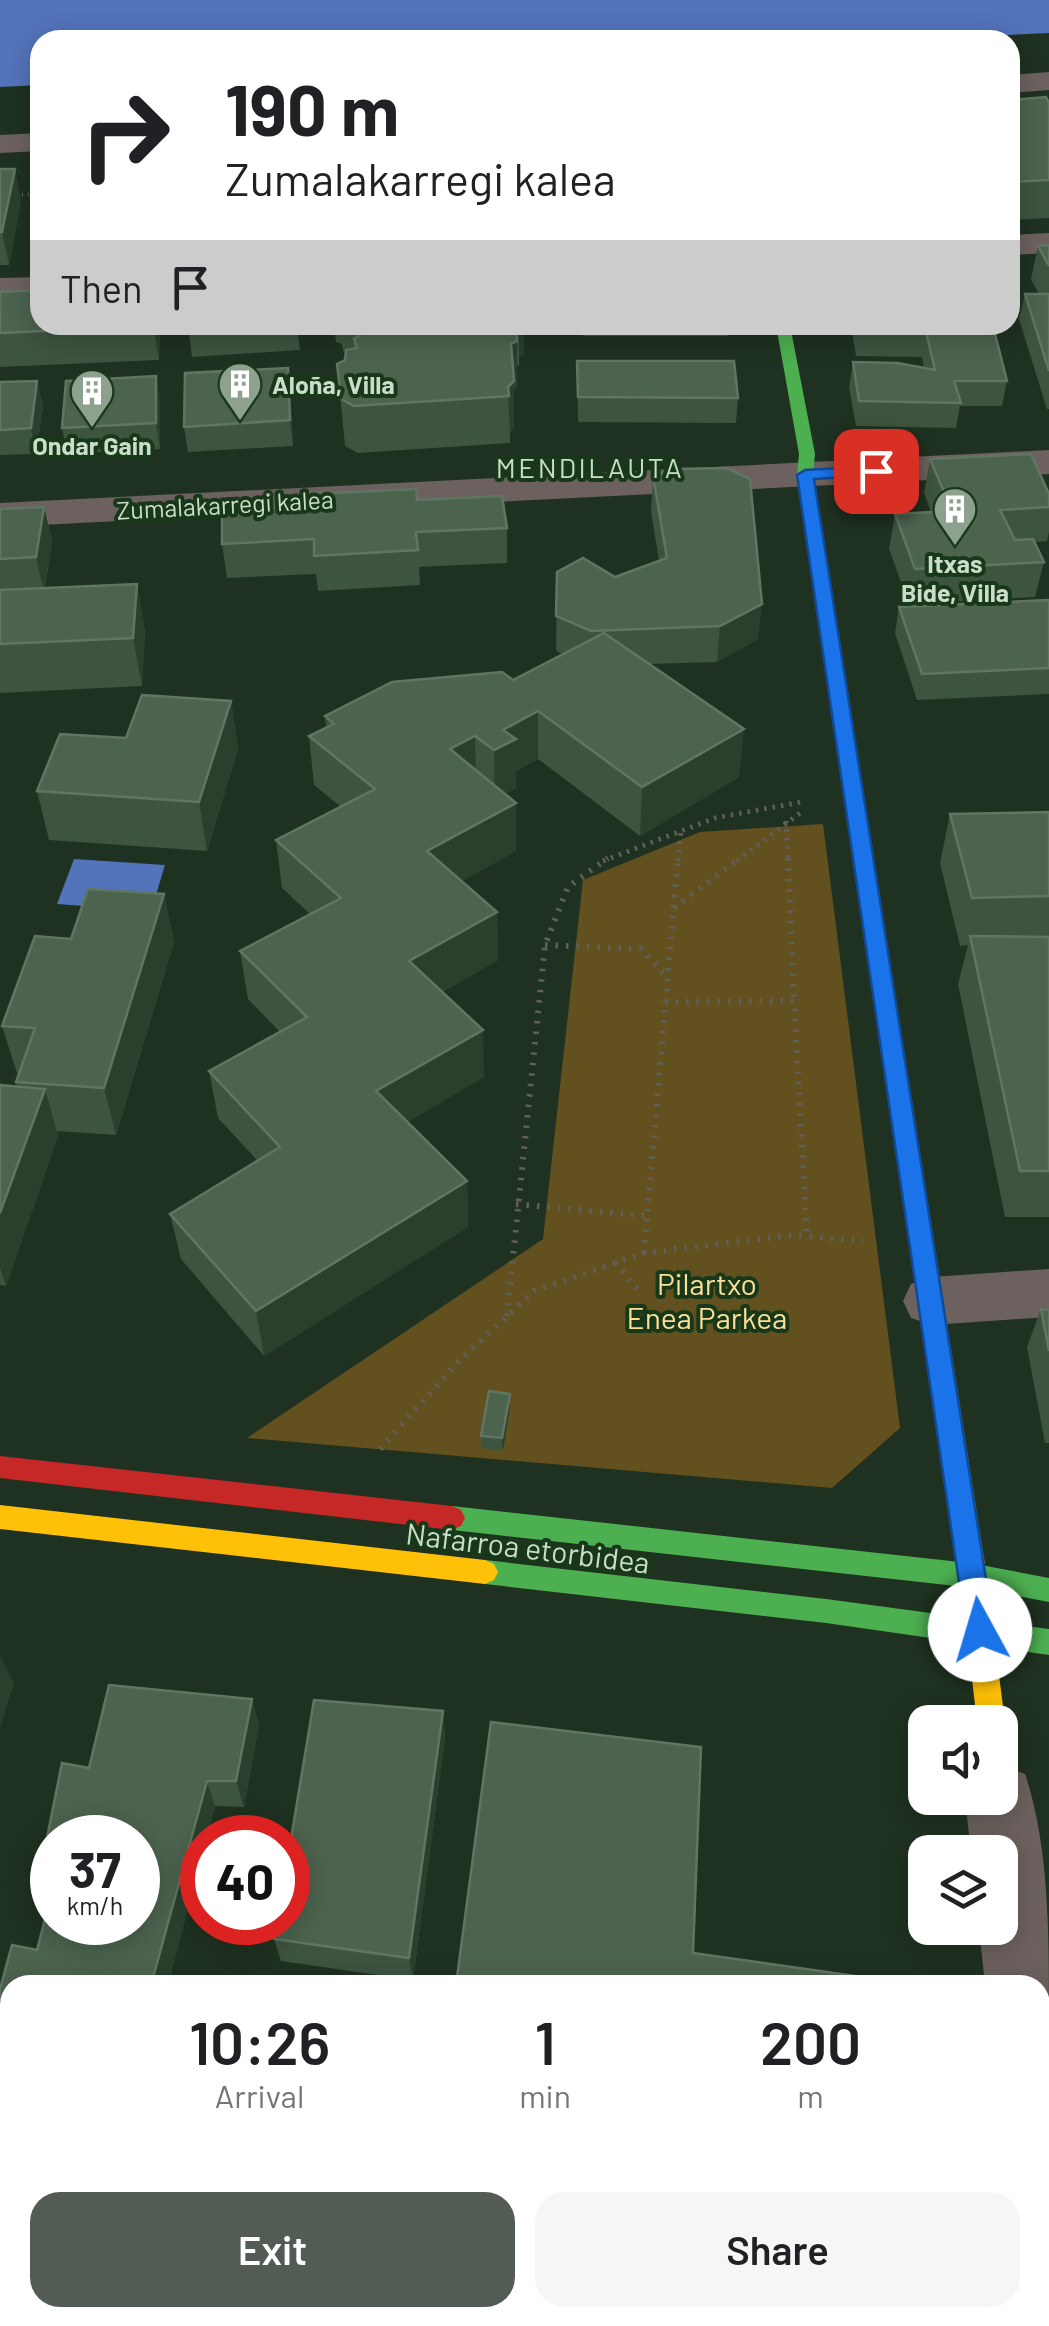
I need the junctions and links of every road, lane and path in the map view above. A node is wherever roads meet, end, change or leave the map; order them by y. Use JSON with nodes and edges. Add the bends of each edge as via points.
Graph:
{"nodes":[{"id":1,"x":1049,"y":80,"type":"edge"},
{"id":2,"x":1020,"y":83,"type":"edge"},
{"id":3,"x":30,"y":142,"type":"edge"},
{"id":4,"x":0,"y":144,"type":"edge"},
{"id":5,"x":30,"y":194,"type":"edge"},
{"id":6,"x":16,"y":195,"type":"edge"},
{"id":7,"x":1049,"y":243,"type":"edge"},
{"id":8,"x":1020,"y":244,"type":"edge"},
{"id":9,"x":30,"y":286,"type":"edge"},
{"id":10,"x":0,"y":288,"type":"edge"},
{"id":11,"x":785,"y":335,"type":"edge"},
{"id":12,"x":1049,"y":462,"type":"edge"},
{"id":13,"x":805,"y":475,"type":"junction"},
{"id":14,"x":0,"y":515,"type":"edge"},
{"id":15,"x":786,"y":821,"type":"junction"},
{"id":16,"x":681,"y":829,"type":"junction"},
{"id":17,"x":673,"y":908,"type":"junction"},
{"id":18,"x":545,"y":945,"type":"junction"},
{"id":19,"x":667,"y":976,"type":"junction"},
{"id":20,"x":794,"y":1001,"type":"junction"},
{"id":21,"x":665,"y":1002,"type":"junction"},
{"id":22,"x":516,"y":1204,"type":"junction"},
{"id":23,"x":647,"y":1216,"type":"junction"},
{"id":24,"x":807,"y":1236,"type":"junction"},
{"id":25,"x":877,"y":1243,"type":"dead end"},
{"id":26,"x":644,"y":1253,"type":"junction"},
{"id":27,"x":615,"y":1263,"type":"junction"},
{"id":28,"x":638,"y":1290,"type":"dead end"},
{"id":29,"x":1049,"y":1293,"type":"edge"},
{"id":30,"x":932,"y":1301,"type":"junction"},
{"id":31,"x":507,"y":1316,"type":"junction"},
{"id":32,"x":367,"y":1464,"type":"dead end"},
{"id":33,"x":0,"y":1467,"type":"edge"},
{"id":34,"x":0,"y":1517,"type":"edge"},
{"id":35,"x":974,"y":1576,"type":"junction"},
{"id":36,"x":1049,"y":1590,"type":"edge"},
{"id":37,"x":980,"y":1630,"type":"junction"},
{"id":38,"x":1049,"y":1642,"type":"edge"},
{"id":39,"x":989,"y":1705,"type":"edge"},
{"id":40,"x":1002,"y":1815,"type":"edge"},
{"id":41,"x":1021,"y":1975,"type":"edge"}],
"edges":[{"from":1,"to":2,"type":"street"},
{"from":3,"to":4,"type":"street"},
{"from":5,"to":6,"type":"path"},
{"from":7,"to":8,"type":"street"},
{"from":9,"to":10,"type":"street"},
{"from":11,"to":13,"type":"main road"},
{"from":12,"to":13,"type":"street","name":"Zumalakarregi kalea"},
{"from":13,"to":14,"type":"street","name":"Zumalakarregi kalea"},
{"from":13,"to":30,"type":"main road"},
{"from":15,"to":16,"type":"path","via":[[817,802],[783,800]]},
{"from":15,"to":17,"type":"path"},
{"from":15,"to":20,"type":"path"},
{"from":16,"to":17,"type":"path"},
{"from":16,"to":18,"type":"path","via":[[569,884]]},
{"from":17,"to":19,"type":"path"},
{"from":18,"to":19,"type":"path","via":[[641,949]]},
{"from":18,"to":22,"type":"path"},
{"from":19,"to":21,"type":"path"},
{"from":20,"to":21,"type":"path"},
{"from":20,"to":24,"type":"path"},
{"from":21,"to":23,"type":"path"},
{"from":22,"to":23,"type":"path"},
{"from":22,"to":31,"type":"path"},
{"from":23,"to":26,"type":"path"},
{"from":24,"to":25,"type":"path"},
{"from":24,"to":26,"type":"path"},
{"from":26,"to":27,"type":"path"},
{"from":27,"to":28,"type":"path"},
{"from":27,"to":31,"type":"path","via":[[534,1292]]},
{"from":29,"to":30,"type":"street"},
{"from":30,"to":35,"type":"main road"},
{"from":31,"to":32,"type":"path"},
{"from":33,"to":35,"type":"main road","name":"Nafarroa etorbidea"},
{"from":34,"to":37,"type":"main road","name":"Nafarroa etorbidea"},
{"from":35,"to":36,"type":"main road","name":"Nafarroa etorbidea"},
{"from":35,"to":37,"type":"main road"},
{"from":37,"to":38,"type":"main road","name":"Nafarroa etorbidea"},
{"from":37,"to":39,"type":"main road"},
{"from":40,"to":41,"type":"street"}]}
